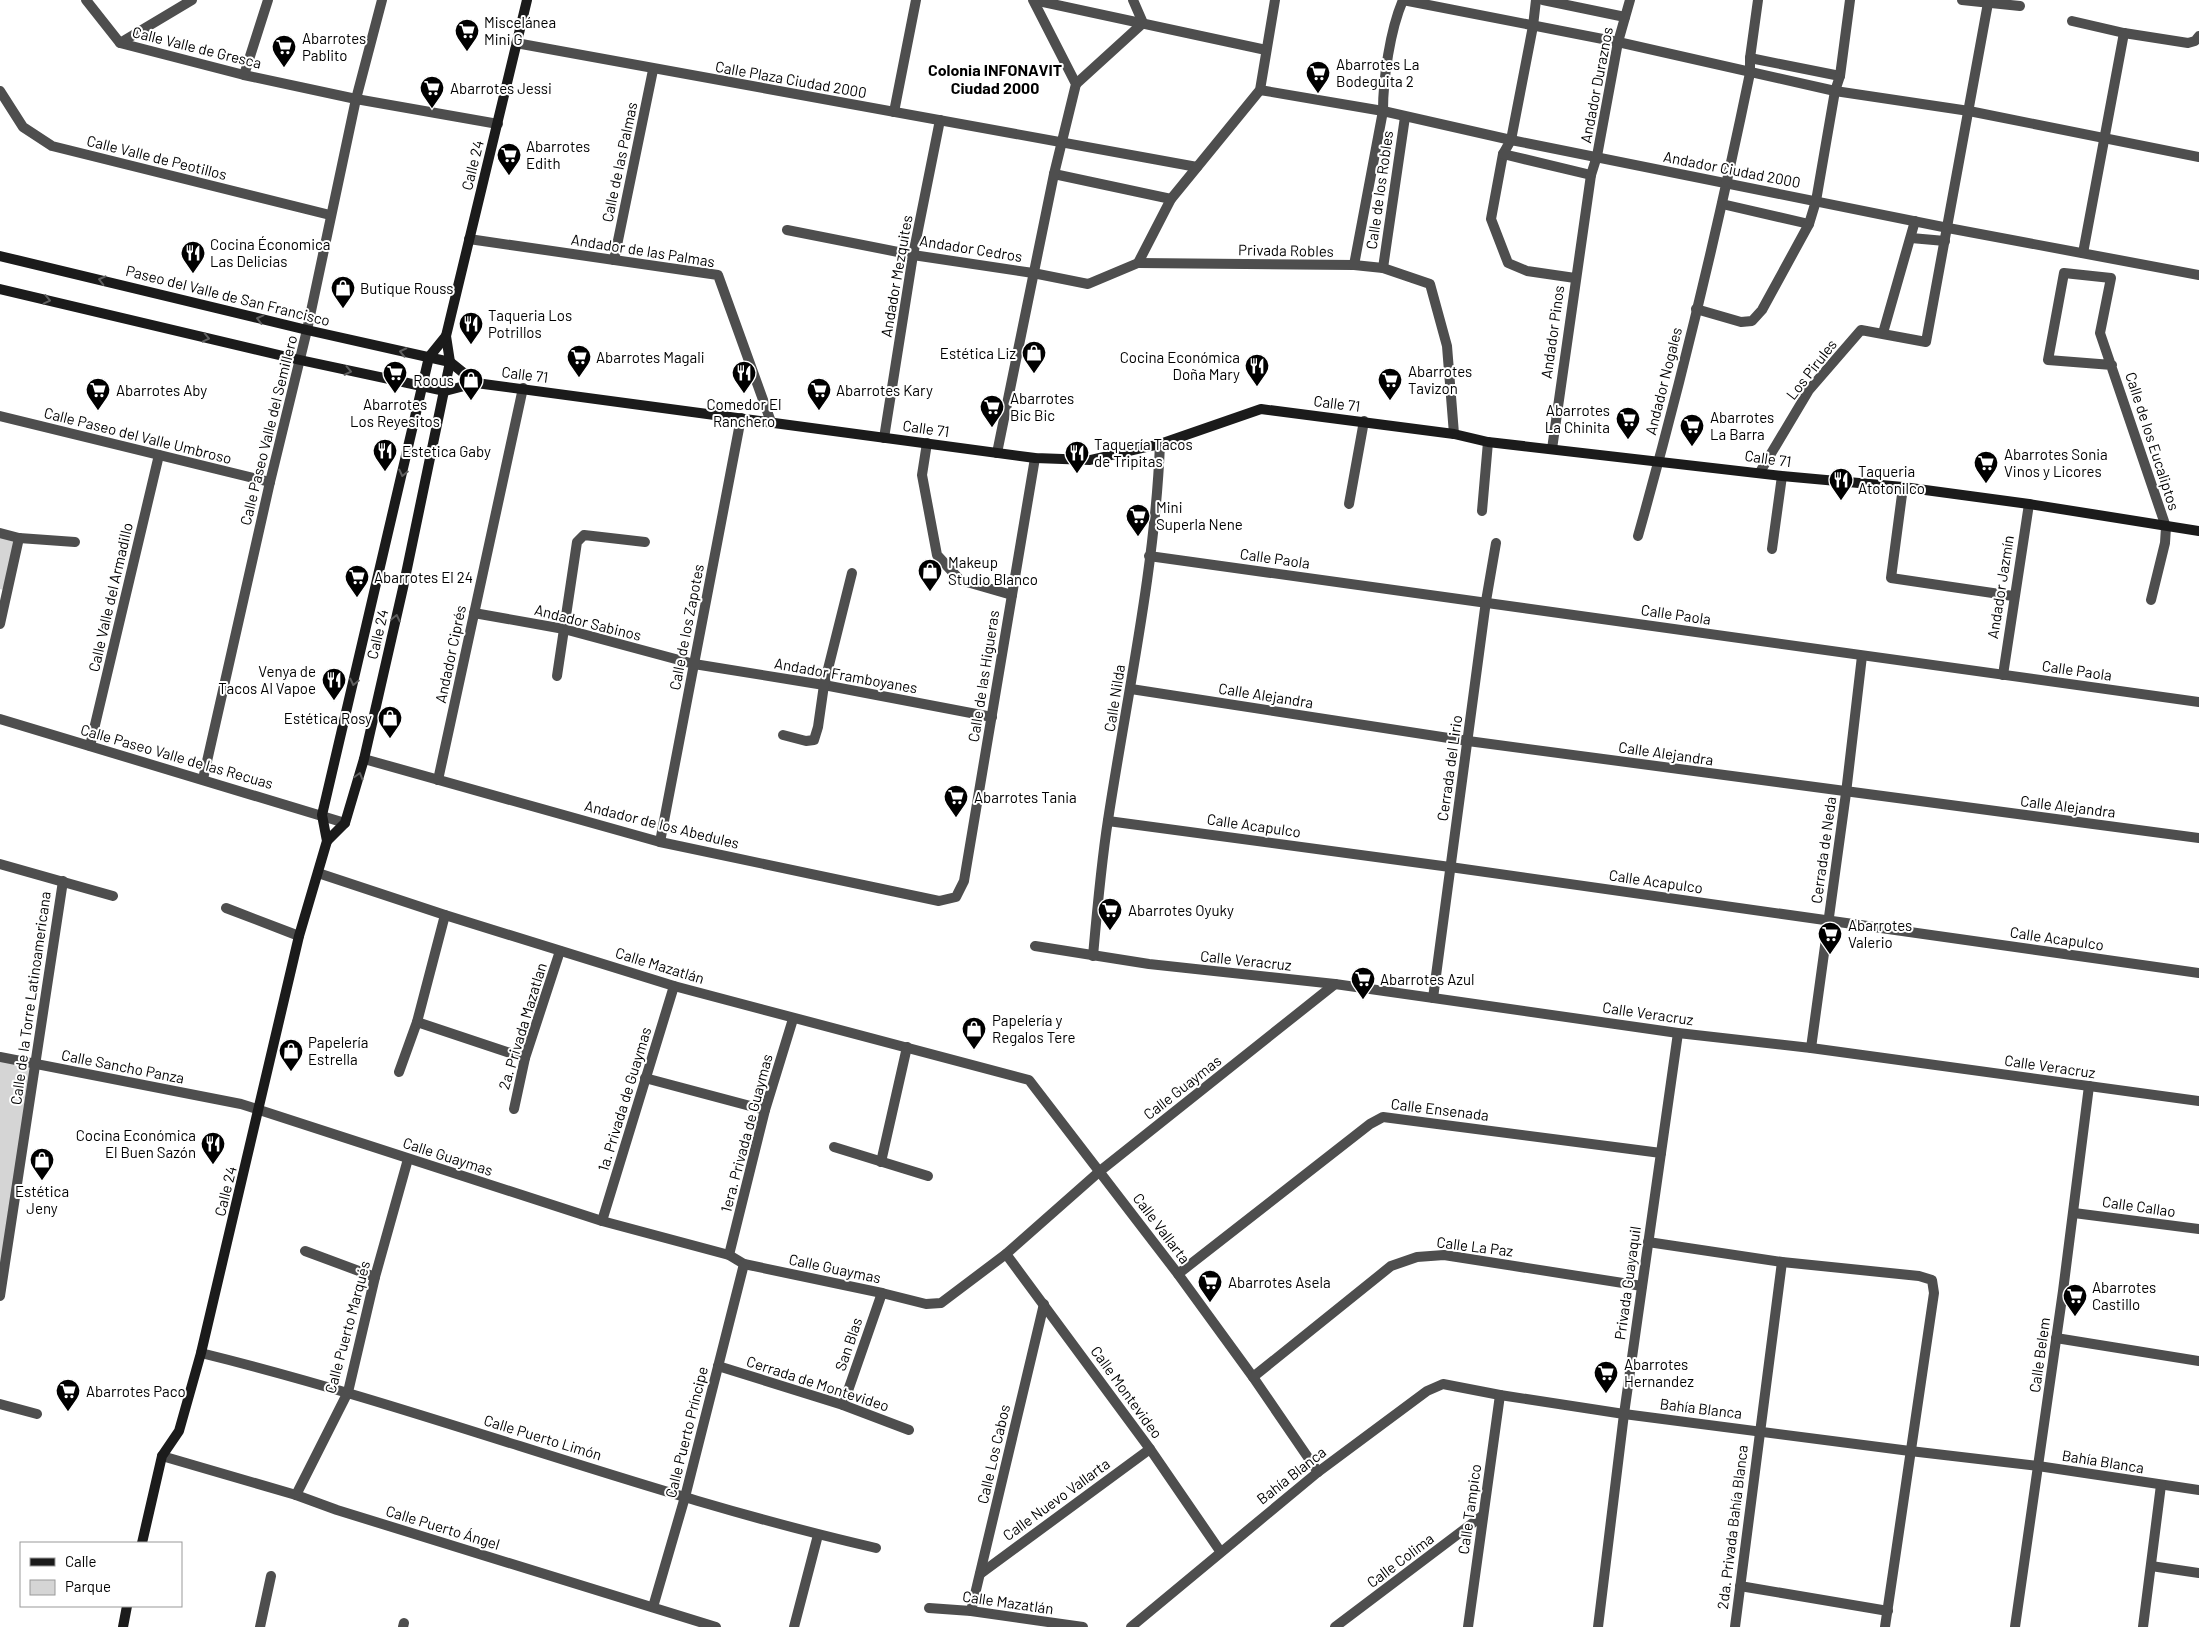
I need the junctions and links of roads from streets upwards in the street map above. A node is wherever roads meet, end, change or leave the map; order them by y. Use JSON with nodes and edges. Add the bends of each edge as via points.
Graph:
{"nodes":[{"id":1,"x":86,"y":0,"type":"edge"},
{"id":2,"x":192,"y":0,"type":"edge"},
{"id":3,"x":268,"y":0,"type":"edge"},
{"id":4,"x":382,"y":0,"type":"edge"},
{"id":5,"x":526,"y":0,"type":"edge"},
{"id":6,"x":916,"y":0,"type":"edge"},
{"id":7,"x":1034,"y":0,"type":"edge"},
{"id":8,"x":1134,"y":0,"type":"edge"},
{"id":9,"x":1275,"y":0,"type":"edge"},
{"id":10,"x":1403,"y":0,"type":"edge"},
{"id":11,"x":1536,"y":0,"type":"edge"},
{"id":12,"x":1543,"y":0,"type":"edge"},
{"id":13,"x":1630,"y":0,"type":"edge"},
{"id":14,"x":1758,"y":0,"type":"edge"},
{"id":15,"x":1850,"y":0,"type":"edge"},
{"id":16,"x":1962,"y":0,"type":"edge"},
{"id":17,"x":1988,"y":3,"type":"junction"},
{"id":18,"x":2020,"y":6,"type":"dead end"},
{"id":19,"x":1625,"y":16,"type":"junction"},
{"id":20,"x":2072,"y":21,"type":"dead end"},
{"id":21,"x":1143,"y":23,"type":"junction"},
{"id":22,"x":1533,"y":26,"type":"junction"},
{"id":23,"x":2124,"y":33,"type":"junction"},
{"id":24,"x":2199,"y":36,"type":"edge"},
{"id":25,"x":1618,"y":42,"type":"junction"},
{"id":26,"x":120,"y":43,"type":"junction"},
{"id":27,"x":516,"y":44,"type":"junction"},
{"id":28,"x":1266,"y":50,"type":"junction"},
{"id":29,"x":1750,"y":58,"type":"junction"},
{"id":30,"x":653,"y":70,"type":"junction"},
{"id":31,"x":1750,"y":73,"type":"junction"},
{"id":32,"x":244,"y":75,"type":"junction"},
{"id":33,"x":1840,"y":76,"type":"junction"},
{"id":34,"x":1076,"y":84,"type":"junction"},
{"id":35,"x":1260,"y":90,"type":"junction"},
{"id":36,"x":0,"y":91,"type":"edge"},
{"id":37,"x":1835,"y":91,"type":"junction"},
{"id":38,"x":356,"y":99,"type":"junction"},
{"id":39,"x":1382,"y":111,"type":"junction"},
{"id":40,"x":1969,"y":111,"type":"junction"},
{"id":41,"x":894,"y":112,"type":"junction"},
{"id":42,"x":1405,"y":117,"type":"junction"},
{"id":43,"x":940,"y":120,"type":"junction"},
{"id":44,"x":498,"y":124,"type":"junction"},
{"id":45,"x":2106,"y":138,"type":"junction"},
{"id":46,"x":1510,"y":140,"type":"junction"},
{"id":47,"x":1062,"y":141,"type":"junction"},
{"id":48,"x":1503,"y":154,"type":"junction"},
{"id":49,"x":1597,"y":156,"type":"junction"},
{"id":50,"x":2199,"y":157,"type":"edge"},
{"id":51,"x":1197,"y":167,"type":"junction"},
{"id":52,"x":1054,"y":174,"type":"junction"},
{"id":53,"x":1590,"y":175,"type":"junction"},
{"id":54,"x":1727,"y":183,"type":"junction"},
{"id":55,"x":1171,"y":199,"type":"junction"},
{"id":56,"x":1816,"y":201,"type":"junction"},
{"id":57,"x":1722,"y":204,"type":"junction"},
{"id":58,"x":330,"y":214,"type":"junction"},
{"id":59,"x":1915,"y":221,"type":"junction"},
{"id":60,"x":1809,"y":224,"type":"junction"},
{"id":61,"x":1948,"y":228,"type":"junction"},
{"id":62,"x":787,"y":230,"type":"dead end"},
{"id":63,"x":1911,"y":238,"type":"junction"},
{"id":64,"x":469,"y":239,"type":"junction"},
{"id":65,"x":1945,"y":241,"type":"junction"},
{"id":66,"x":2083,"y":253,"type":"junction"},
{"id":67,"x":913,"y":255,"type":"junction"},
{"id":68,"x":0,"y":256,"type":"edge"},
{"id":69,"x":614,"y":260,"type":"junction"},
{"id":70,"x":1138,"y":263,"type":"junction"},
{"id":71,"x":1354,"y":265,"type":"junction"},
{"id":72,"x":1383,"y":268,"type":"junction"},
{"id":73,"x":1033,"y":273,"type":"junction"},
{"id":74,"x":2199,"y":275,"type":"edge"},
{"id":75,"x":1575,"y":278,"type":"junction"},
{"id":76,"x":0,"y":289,"type":"edge"},
{"id":77,"x":1696,"y":309,"type":"junction"},
{"id":78,"x":307,"y":330,"type":"junction"},
{"id":79,"x":1883,"y":334,"type":"junction"},
{"id":80,"x":446,"y":336,"type":"junction"},
{"id":81,"x":429,"y":357,"type":"junction"},
{"id":82,"x":300,"y":360,"type":"junction"},
{"id":83,"x":450,"y":362,"type":"junction"},
{"id":84,"x":2112,"y":366,"type":"junction"},
{"id":85,"x":476,"y":383,"type":"junction"},
{"id":86,"x":423,"y":387,"type":"junction"},
{"id":87,"x":523,"y":388,"type":"junction"},
{"id":88,"x":444,"y":391,"type":"junction"},
{"id":89,"x":0,"y":416,"type":"edge"},
{"id":90,"x":741,"y":418,"type":"junction"},
{"id":91,"x":1364,"y":421,"type":"junction"},
{"id":92,"x":771,"y":422,"type":"junction"},
{"id":93,"x":1454,"y":434,"type":"junction"},
{"id":94,"x":884,"y":438,"type":"junction"},
{"id":95,"x":1488,"y":442,"type":"junction"},
{"id":96,"x":927,"y":443,"type":"junction"},
{"id":97,"x":1160,"y":444,"type":"junction"},
{"id":98,"x":1552,"y":449,"type":"junction"},
{"id":99,"x":996,"y":453,"type":"junction"},
{"id":100,"x":159,"y":455,"type":"junction"},
{"id":101,"x":1035,"y":458,"type":"junction"},
{"id":102,"x":1659,"y":460,"type":"junction"},
{"id":103,"x":1760,"y":472,"type":"junction"},
{"id":104,"x":1782,"y":476,"type":"junction"},
{"id":105,"x":270,"y":482,"type":"junction"},
{"id":106,"x":1903,"y":487,"type":"junction"},
{"id":107,"x":1349,"y":504,"type":"dead end"},
{"id":108,"x":2029,"y":504,"type":"junction"},
{"id":109,"x":1482,"y":511,"type":"dead end"},
{"id":110,"x":2166,"y":527,"type":"junction"},
{"id":111,"x":2199,"y":531,"type":"edge"},
{"id":112,"x":0,"y":533,"type":"edge"},
{"id":113,"x":1638,"y":536,"type":"dead end"},
{"id":114,"x":19,"y":538,"type":"junction"},
{"id":115,"x":74,"y":542,"type":"dead end"},
{"id":116,"x":645,"y":542,"type":"dead end"},
{"id":117,"x":1496,"y":543,"type":"dead end"},
{"id":118,"x":1772,"y":549,"type":"dead end"},
{"id":119,"x":1149,"y":556,"type":"junction"},
{"id":120,"x":852,"y":573,"type":"dead end"},
{"id":121,"x":4,"y":590,"type":"edge"},
{"id":122,"x":1012,"y":595,"type":"junction"},
{"id":123,"x":2013,"y":596,"type":"junction"},
{"id":124,"x":2151,"y":600,"type":"dead end"},
{"id":125,"x":1486,"y":601,"type":"junction"},
{"id":126,"x":474,"y":613,"type":"junction"},
{"id":127,"x":0,"y":624,"type":"edge"},
{"id":128,"x":564,"y":629,"type":"junction"},
{"id":129,"x":1862,"y":656,"type":"junction"},
{"id":130,"x":694,"y":664,"type":"junction"},
{"id":131,"x":2003,"y":675,"type":"junction"},
{"id":132,"x":557,"y":676,"type":"dead end"},
{"id":133,"x":824,"y":685,"type":"junction"},
{"id":134,"x":1130,"y":689,"type":"junction"},
{"id":135,"x":2199,"y":702,"type":"edge"},
{"id":136,"x":992,"y":717,"type":"junction"},
{"id":137,"x":0,"y":719,"type":"edge"},
{"id":138,"x":783,"y":735,"type":"dead end"},
{"id":139,"x":1468,"y":741,"type":"junction"},
{"id":140,"x":90,"y":746,"type":"junction"},
{"id":141,"x":364,"y":758,"type":"junction"},
{"id":142,"x":203,"y":779,"type":"junction"},
{"id":143,"x":438,"y":780,"type":"junction"},
{"id":144,"x":1846,"y":792,"type":"junction"},
{"id":145,"x":322,"y":816,"type":"junction"},
{"id":146,"x":1108,"y":821,"type":"junction"},
{"id":147,"x":345,"y":822,"type":"junction"},
{"id":148,"x":2199,"y":838,"type":"edge"},
{"id":149,"x":326,"y":841,"type":"junction"},
{"id":150,"x":660,"y":842,"type":"junction"},
{"id":151,"x":0,"y":864,"type":"edge"},
{"id":152,"x":1450,"y":867,"type":"junction"},
{"id":153,"x":318,"y":873,"type":"junction"},
{"id":154,"x":63,"y":882,"type":"junction"},
{"id":155,"x":113,"y":896,"type":"dead end"},
{"id":156,"x":956,"y":897,"type":"joint"},
{"id":157,"x":226,"y":908,"type":"dead end"},
{"id":158,"x":444,"y":915,"type":"junction"},
{"id":159,"x":1829,"y":920,"type":"junction"},
{"id":160,"x":299,"y":936,"type":"junction"},
{"id":161,"x":1035,"y":946,"type":"dead end"},
{"id":162,"x":560,"y":951,"type":"junction"},
{"id":163,"x":1093,"y":956,"type":"junction"},
{"id":164,"x":2199,"y":973,"type":"edge"},
{"id":165,"x":1335,"y":984,"type":"junction"},
{"id":166,"x":674,"y":986,"type":"junction"},
{"id":167,"x":1433,"y":998,"type":"junction"},
{"id":168,"x":794,"y":1018,"type":"junction"},
{"id":169,"x":417,"y":1022,"type":"junction"},
{"id":170,"x":1678,"y":1033,"type":"junction"},
{"id":171,"x":907,"y":1047,"type":"junction"},
{"id":172,"x":1812,"y":1048,"type":"junction"},
{"id":173,"x":0,"y":1057,"type":"edge"},
{"id":174,"x":526,"y":1058,"type":"junction"},
{"id":175,"x":36,"y":1065,"type":"junction"},
{"id":176,"x":999,"y":1071,"type":"joint"},
{"id":177,"x":399,"y":1072,"type":"dead end"},
{"id":178,"x":645,"y":1078,"type":"junction"},
{"id":179,"x":2089,"y":1086,"type":"junction"},
{"id":180,"x":2199,"y":1101,"type":"edge"},
{"id":181,"x":240,"y":1104,"type":"joint"},
{"id":182,"x":260,"y":1110,"type":"junction"},
{"id":183,"x":514,"y":1110,"type":"dead end"},
{"id":184,"x":765,"y":1110,"type":"junction"},
{"id":185,"x":834,"y":1147,"type":"dead end"},
{"id":186,"x":1661,"y":1153,"type":"junction"},
{"id":187,"x":408,"y":1159,"type":"junction"},
{"id":188,"x":881,"y":1162,"type":"junction"},
{"id":189,"x":1100,"y":1171,"type":"junction"},
{"id":190,"x":928,"y":1176,"type":"dead end"},
{"id":191,"x":2074,"y":1212,"type":"junction"},
{"id":192,"x":602,"y":1221,"type":"junction"},
{"id":193,"x":2199,"y":1230,"type":"edge"},
{"id":194,"x":1648,"y":1242,"type":"junction"},
{"id":195,"x":305,"y":1251,"type":"dead end"},
{"id":196,"x":1006,"y":1254,"type":"junction"},
{"id":197,"x":729,"y":1255,"type":"junction"},
{"id":198,"x":1782,"y":1262,"type":"junction"},
{"id":199,"x":744,"y":1264,"type":"junction"},
{"id":200,"x":1,"y":1272,"type":"edge"},
{"id":201,"x":1178,"y":1274,"type":"junction"},
{"id":202,"x":375,"y":1276,"type":"junction"},
{"id":203,"x":1642,"y":1286,"type":"junction"},
{"id":204,"x":882,"y":1293,"type":"junction"},
{"id":205,"x":0,"y":1296,"type":"edge"},
{"id":206,"x":1044,"y":1304,"type":"junction"},
{"id":207,"x":2056,"y":1338,"type":"junction"},
{"id":208,"x":201,"y":1353,"type":"junction"},
{"id":209,"x":2199,"y":1361,"type":"edge"},
{"id":210,"x":718,"y":1366,"type":"junction"},
{"id":211,"x":1253,"y":1377,"type":"junction"},
{"id":212,"x":348,"y":1392,"type":"junction"},
{"id":213,"x":1500,"y":1395,"type":"junction"},
{"id":214,"x":0,"y":1404,"type":"edge"},
{"id":215,"x":843,"y":1405,"type":"junction"},
{"id":216,"x":37,"y":1414,"type":"dead end"},
{"id":217,"x":1624,"y":1414,"type":"junction"},
{"id":218,"x":909,"y":1430,"type":"dead end"},
{"id":219,"x":1759,"y":1431,"type":"junction"},
{"id":220,"x":1150,"y":1449,"type":"junction"},
{"id":221,"x":1910,"y":1451,"type":"junction"},
{"id":222,"x":162,"y":1456,"type":"junction"},
{"id":223,"x":2038,"y":1466,"type":"junction"},
{"id":224,"x":1318,"y":1472,"type":"junction"},
{"id":225,"x":2161,"y":1485,"type":"junction"},
{"id":226,"x":2199,"y":1490,"type":"edge"},
{"id":227,"x":296,"y":1495,"type":"junction"},
{"id":228,"x":685,"y":1497,"type":"junction"},
{"id":229,"x":1482,"y":1516,"type":"junction"},
{"id":230,"x":818,"y":1535,"type":"junction"},
{"id":231,"x":142,"y":1542,"type":"edge"},
{"id":232,"x":876,"y":1548,"type":"dead end"},
{"id":233,"x":1220,"y":1551,"type":"junction"},
{"id":234,"x":2151,"y":1566,"type":"junction"},
{"id":235,"x":2199,"y":1573,"type":"edge"},
{"id":236,"x":980,"y":1574,"type":"junction"},
{"id":237,"x":271,"y":1576,"type":"dead end"},
{"id":238,"x":1740,"y":1586,"type":"junction"},
{"id":239,"x":128,"y":1607,"type":"edge"},
{"id":240,"x":653,"y":1607,"type":"junction"},
{"id":241,"x":929,"y":1608,"type":"dead end"},
{"id":242,"x":971,"y":1611,"type":"junction"},
{"id":243,"x":1888,"y":1611,"type":"junction"},
{"id":244,"x":122,"y":1627,"type":"edge"},
{"id":245,"x":260,"y":1627,"type":"edge"},
{"id":246,"x":716,"y":1627,"type":"edge"},
{"id":247,"x":794,"y":1627,"type":"edge"},
{"id":248,"x":1083,"y":1627,"type":"edge"},
{"id":249,"x":1132,"y":1627,"type":"edge"},
{"id":250,"x":1335,"y":1627,"type":"edge"},
{"id":251,"x":1468,"y":1627,"type":"edge"},
{"id":252,"x":1598,"y":1627,"type":"edge"},
{"id":253,"x":1735,"y":1627,"type":"edge"},
{"id":254,"x":1885,"y":1627,"type":"edge"},
{"id":255,"x":2014,"y":1627,"type":"edge"},
{"id":256,"x":2143,"y":1627,"type":"edge"}],
"edges":[{"from":1,"to":26,"type":"street","name":"Calle Valle de Gresca"},
{"from":2,"to":26,"type":"street"},
{"from":3,"to":32,"type":"street"},
{"from":4,"to":38,"type":"street","name":"Calle Paseo Valle del Semillero"},
{"from":5,"to":27,"type":"street","name":"Calle 24"},
{"from":6,"to":41,"type":"street"},
{"from":7,"to":21,"type":"street"},
{"from":7,"to":34,"type":"street"},
{"from":8,"to":21,"type":"street"},
{"from":9,"to":28,"type":"street"},
{"from":10,"to":22,"type":"street"},
{"from":10,"to":39,"type":"street","name":"Calle de los Robles","via":[[1397,14],[1384,81]]},
{"from":11,"to":22,"type":"street"},
{"from":12,"to":19,"type":"street"},
{"from":13,"to":19,"type":"street","name":"Andador Duraznos"},
{"from":14,"to":29,"type":"street","name":"Andador Nogales"},
{"from":15,"to":33,"type":"street"},
{"from":16,"to":17,"type":"street"},
{"from":17,"to":18,"type":"street"},
{"from":17,"to":40,"type":"street","name":"Los Pirules"},
{"from":19,"to":25,"type":"street","name":"Andador Duraznos"},
{"from":20,"to":23,"type":"street"},
{"from":21,"to":28,"type":"street"},
{"from":21,"to":34,"type":"street"},
{"from":22,"to":25,"type":"street"},
{"from":22,"to":46,"type":"street"},
{"from":23,"to":24,"type":"street","via":[[2188,43]]},
{"from":23,"to":45,"type":"street"},
{"from":25,"to":31,"type":"street"},
{"from":25,"to":49,"type":"street","name":"Andador Duraznos"},
{"from":26,"to":32,"type":"street","name":"Calle Valle de Gresca"},
{"from":27,"to":30,"type":"street","name":"Calle Plaza Ciudad 2000"},
{"from":27,"to":44,"type":"street","name":"Calle 24"},
{"from":28,"to":35,"type":"street"},
{"from":29,"to":31,"type":"street","name":"Andador Nogales"},
{"from":29,"to":33,"type":"street"},
{"from":30,"to":41,"type":"street","name":"Calle Plaza Ciudad 2000"},
{"from":30,"to":69,"type":"street","name":"Calle de las Palmas"},
{"from":31,"to":37,"type":"street"},
{"from":31,"to":54,"type":"street","name":"Andador Nogales"},
{"from":32,"to":38,"type":"street","name":"Calle Valle de Gresca"},
{"from":33,"to":37,"type":"street"},
{"from":34,"to":47,"type":"street"},
{"from":35,"to":39,"type":"street","name":"Andador Ciudad 2000"},
{"from":35,"to":51,"type":"street"},
{"from":36,"to":58,"type":"street","name":"Calle Valle de Peotillos","via":[[23,127],[52,146]]},
{"from":37,"to":40,"type":"street"},
{"from":37,"to":56,"type":"street"},
{"from":38,"to":44,"type":"street","name":"Calle Valle de Gresca"},
{"from":38,"to":58,"type":"street","name":"Calle Paseo Valle del Semillero"},
{"from":39,"to":42,"type":"street","name":"Andador Ciudad 2000"},
{"from":39,"to":71,"type":"street","name":"Calle de los Robles"},
{"from":40,"to":45,"type":"street"},
{"from":40,"to":61,"type":"street","name":"Los Pirules"},
{"from":41,"to":43,"type":"street","name":"Calle Plaza Ciudad 2000"},
{"from":42,"to":46,"type":"street","name":"Andador Ciudad 2000"},
{"from":42,"to":72,"type":"street","name":"Calle de los Robles"},
{"from":43,"to":47,"type":"street","name":"Calle Plaza Ciudad 2000"},
{"from":43,"to":67,"type":"street","name":"Andador Mezquites"},
{"from":44,"to":64,"type":"street","name":"Calle 24"},
{"from":45,"to":50,"type":"street"},
{"from":45,"to":66,"type":"street"},
{"from":46,"to":48,"type":"street","name":"Andador Pinos"},
{"from":46,"to":49,"type":"street","name":"Andador Ciudad 2000"},
{"from":47,"to":51,"type":"street","name":"Calle Plaza Ciudad 2000"},
{"from":47,"to":52,"type":"street","name":"Andador Cedros"},
{"from":48,"to":53,"type":"street"},
{"from":48,"to":75,"type":"street","name":"Andador Pinos","via":[[1491,219],[1508,263],[1527,271]]},
{"from":49,"to":53,"type":"street","name":"Andador Duraznos"},
{"from":49,"to":54,"type":"street","name":"Andador Ciudad 2000"},
{"from":51,"to":55,"type":"street"},
{"from":52,"to":55,"type":"street"},
{"from":52,"to":73,"type":"street","name":"Andador Cedros"},
{"from":53,"to":75,"type":"street","name":"Andador Pinos"},
{"from":54,"to":56,"type":"street","name":"Andador Ciudad 2000"},
{"from":54,"to":57,"type":"street","name":"Andador Nogales"},
{"from":55,"to":70,"type":"street"},
{"from":56,"to":59,"type":"street","name":"Andador Ciudad 2000"},
{"from":56,"to":60,"type":"street"},
{"from":57,"to":60,"type":"street"},
{"from":57,"to":77,"type":"street","name":"Andador Nogales"},
{"from":58,"to":78,"type":"street","name":"Calle Paseo Valle del Semillero"},
{"from":59,"to":61,"type":"street","name":"Andador Ciudad 2000"},
{"from":59,"to":63,"type":"street"},
{"from":60,"to":77,"type":"street","via":[[1762,310],[1752,321],[1742,322]]},
{"from":61,"to":65,"type":"street","name":"Los Pirules"},
{"from":61,"to":66,"type":"street","name":"Andador Ciudad 2000"},
{"from":62,"to":67,"type":"street","name":"Andador Cedros"},
{"from":63,"to":65,"type":"street"},
{"from":63,"to":79,"type":"street"},
{"from":64,"to":69,"type":"street","name":"Andador de las Palmas"},
{"from":64,"to":80,"type":"street","name":"Calle 24"},
{"from":65,"to":79,"type":"street","name":"Los Pirules","via":[[1926,342]]},
{"from":66,"to":74,"type":"street","name":"Andador Ciudad 2000"},
{"from":67,"to":73,"type":"street","name":"Andador Cedros"},
{"from":67,"to":94,"type":"street","name":"Andador Mezquites"},
{"from":78,"to":68,"type":"street","name":"Paseo del Valle de San Francisco","one_way":true},
{"from":69,"to":92,"type":"street","name":"Andador de las Palmas","via":[[718,275]]},
{"from":70,"to":71,"type":"street","name":"Privada Robles"},
{"from":70,"to":73,"type":"street","name":"Andador Cedros","via":[[1088,284]]},
{"from":71,"to":72,"type":"street","name":"Privada Robles"},
{"from":72,"to":93,"type":"street","name":"Privada Robles","via":[[1430,284],[1448,346]]},
{"from":73,"to":99,"type":"street","name":"Andador Cedros"},
{"from":75,"to":98,"type":"street","name":"Andador Pinos"},
{"from":76,"to":82,"type":"street","one_way":true},
{"from":77,"to":102,"type":"street","name":"Andador Nogales"},
{"from":81,"to":78,"type":"street","name":"Paseo del Valle de San Francisco","one_way":true},
{"from":78,"to":82,"type":"street","name":"Calle Paseo Valle del Semillero"},
{"from":79,"to":103,"type":"street","name":"Los Pirules","via":[[1861,330],[1809,390]]},
{"from":80,"to":81,"type":"street","name":"Calle 24"},
{"from":80,"to":83,"type":"street","name":"Calle 24"},
{"from":81,"to":83,"type":"street","name":"Paseo del Valle de San Francisco"},
{"from":81,"to":86,"type":"street","name":"Calle 24"},
{"from":82,"to":86,"type":"street","one_way":true},
{"from":82,"to":105,"type":"street","name":"Calle Paseo Valle del Semillero"},
{"from":83,"to":85,"type":"street"},
{"from":83,"to":88,"type":"street","name":"Calle 24"},
{"from":84,"to":84,"type":"street","name":"Calle de los Eucaliptos","via":[[2100,334],[2111,278],[2064,273],[2048,360]]},
{"from":84,"to":110,"type":"street","name":"Calle de los Eucaliptos"},
{"from":85,"to":87,"type":"street","name":"Calle 71"},
{"from":85,"to":88,"type":"street","name":"Calle 71"},
{"from":86,"to":88,"type":"street"},
{"from":86,"to":145,"type":"street","name":"Calle 24","one_way":true},
{"from":87,"to":90,"type":"street","name":"Calle 71"},
{"from":87,"to":126,"type":"street","name":"Andador Ciprés"},
{"from":141,"to":88,"type":"street","name":"Calle 24","one_way":true},
{"from":89,"to":100,"type":"street","name":"Calle Paseo del Valle Umbroso"},
{"from":90,"to":92,"type":"street","name":"Calle 71"},
{"from":90,"to":130,"type":"street","name":"Calle de los Zapotes"},
{"from":91,"to":93,"type":"street","name":"Calle 71"},
{"from":91,"to":97,"type":"street","name":"Calle 71","via":[[1261,409]]},
{"from":91,"to":107,"type":"street"},
{"from":92,"to":94,"type":"street","name":"Calle 71"},
{"from":93,"to":95,"type":"street","name":"Calle 71"},
{"from":94,"to":96,"type":"street","name":"Calle 71"},
{"from":95,"to":98,"type":"street","name":"Calle 71"},
{"from":95,"to":109,"type":"street"},
{"from":96,"to":99,"type":"street","name":"Calle 71"},
{"from":96,"to":122,"type":"street","via":[[922,475],[937,555],[960,580]]},
{"from":97,"to":101,"type":"street","name":"Calle 71","via":[[1090,460]]},
{"from":97,"to":119,"type":"street","name":"Calle Nilda"},
{"from":98,"to":102,"type":"street","name":"Calle 71"},
{"from":99,"to":101,"type":"street","name":"Calle 71"},
{"from":100,"to":105,"type":"street","name":"Calle Paseo del Valle Umbroso"},
{"from":100,"to":140,"type":"street","name":"Calle Valle del Armadillo"},
{"from":101,"to":122,"type":"street","name":"Calle de las Higueras"},
{"from":102,"to":103,"type":"street","name":"Calle 71"},
{"from":102,"to":113,"type":"street","name":"Andador Nogales"},
{"from":103,"to":104,"type":"street","name":"Calle 71"},
{"from":104,"to":106,"type":"street","name":"Calle 71"},
{"from":104,"to":118,"type":"street"},
{"from":105,"to":142,"type":"street","name":"Calle Paseo Valle del Semillero"},
{"from":106,"to":108,"type":"street","name":"Calle 71"},
{"from":106,"to":123,"type":"street","via":[[1892,578]]},
{"from":108,"to":110,"type":"street","name":"Calle 71"},
{"from":108,"to":123,"type":"street","name":"Andador Jazmín"},
{"from":110,"to":111,"type":"street","name":"Calle 71"},
{"from":110,"to":124,"type":"street"},
{"from":112,"to":114,"type":"street"},
{"from":114,"to":115,"type":"street"},
{"from":114,"to":121,"type":"street"},
{"from":116,"to":128,"type":"street","via":[[584,535],[577,542]]},
{"from":117,"to":125,"type":"street","name":"Cerrada del Lirio"},
{"from":119,"to":125,"type":"street","name":"Calle Paola"},
{"from":119,"to":134,"type":"street","name":"Calle Nilda"},
{"from":120,"to":133,"type":"street"},
{"from":121,"to":127,"type":"street"},
{"from":122,"to":136,"type":"street","name":"Calle de las Higueras"},
{"from":123,"to":131,"type":"street","name":"Andador Jazmín"},
{"from":125,"to":129,"type":"street","name":"Calle Paola"},
{"from":125,"to":139,"type":"street","name":"Cerrada del Lirio"},
{"from":126,"to":128,"type":"street","name":"Andador Sabinos"},
{"from":126,"to":143,"type":"street","name":"Andador Ciprés"},
{"from":128,"to":130,"type":"street","name":"Andador Sabinos"},
{"from":128,"to":132,"type":"street"},
{"from":129,"to":131,"type":"street","name":"Calle Paola"},
{"from":129,"to":144,"type":"street","name":"Cerrada de Neda"},
{"from":130,"to":133,"type":"street","name":"Andador Framboyanes"},
{"from":130,"to":150,"type":"street","name":"Calle de los Zapotes"},
{"from":131,"to":135,"type":"street","name":"Calle Paola"},
{"from":133,"to":136,"type":"street","name":"Andador Framboyanes"},
{"from":133,"to":138,"type":"street","via":[[814,740]]},
{"from":134,"to":139,"type":"street","name":"Calle Alejandra"},
{"from":134,"to":146,"type":"street","name":"Calle Nilda"},
{"from":136,"to":156,"type":"street","name":"Calle de las Higueras","via":[[964,881]]},
{"from":137,"to":140,"type":"street","name":"Calle Paseo Valle de las Recuas"},
{"from":139,"to":144,"type":"street","name":"Calle Alejandra"},
{"from":139,"to":152,"type":"street","name":"Cerrada del Lirio"},
{"from":140,"to":142,"type":"street","name":"Calle Paseo Valle de las Recuas"},
{"from":141,"to":143,"type":"street","name":"Andador de los Abedules"},
{"from":147,"to":141,"type":"street","name":"Calle 24","one_way":true},
{"from":142,"to":145,"type":"street","name":"Calle Paseo Valle de las Recuas"},
{"from":143,"to":150,"type":"street","name":"Andador de los Abedules"},
{"from":144,"to":148,"type":"street","name":"Calle Alejandra"},
{"from":144,"to":159,"type":"street","name":"Cerrada de Neda"},
{"from":145,"to":147,"type":"street","name":"Calle Paseo Valle de las Recuas"},
{"from":145,"to":149,"type":"street","name":"Calle 24"},
{"from":146,"to":152,"type":"street","name":"Calle Acapulco"},
{"from":146,"to":163,"type":"street","name":"Calle Nilda"},
{"from":147,"to":149,"type":"street","name":"Calle 24"},
{"from":149,"to":153,"type":"street","name":"Calle 24"},
{"from":150,"to":156,"type":"street","name":"Andador de los Abedules","via":[[939,901]]},
{"from":151,"to":154,"type":"street"},
{"from":152,"to":159,"type":"street","name":"Calle Acapulco"},
{"from":152,"to":167,"type":"street","name":"Cerrada del Lirio"},
{"from":153,"to":158,"type":"street","name":"Calle Mazatlán"},
{"from":153,"to":160,"type":"street","name":"Calle 24"},
{"from":154,"to":155,"type":"street"},
{"from":154,"to":175,"type":"street","name":"Calle de la Torre Latinoamericana"},
{"from":157,"to":160,"type":"street"},
{"from":158,"to":162,"type":"street","name":"Calle Mazatlán"},
{"from":158,"to":169,"type":"street"},
{"from":159,"to":164,"type":"street","name":"Calle Acapulco"},
{"from":159,"to":172,"type":"street","name":"Cerrada de Neda"},
{"from":160,"to":182,"type":"street","name":"Calle 24"},
{"from":161,"to":163,"type":"street"},
{"from":162,"to":166,"type":"street","name":"Calle Mazatlán"},
{"from":162,"to":174,"type":"street","name":"2a. Privada Mazatlan"},
{"from":163,"to":165,"type":"street","name":"Calle Veracruz"},
{"from":165,"to":167,"type":"street","name":"Calle Veracruz"},
{"from":165,"to":189,"type":"street","name":"Calle Guaymas"},
{"from":166,"to":168,"type":"street","name":"Calle Mazatlán"},
{"from":166,"to":178,"type":"street","name":"1a. Privada de Guaymas"},
{"from":167,"to":170,"type":"street","name":"Calle Veracruz"},
{"from":168,"to":171,"type":"street","name":"Calle Mazatlán"},
{"from":168,"to":184,"type":"street","name":"1era. Privada de Guaymas"},
{"from":169,"to":174,"type":"street"},
{"from":169,"to":177,"type":"street"},
{"from":170,"to":172,"type":"street","name":"Calle Veracruz"},
{"from":170,"to":186,"type":"street","name":"Privada Guayaquil"},
{"from":171,"to":176,"type":"street","name":"Calle Mazatlán"},
{"from":171,"to":188,"type":"street"},
{"from":172,"to":179,"type":"street","name":"Calle Veracruz"},
{"from":173,"to":175,"type":"street","name":"Calle Sancho Panza"},
{"from":174,"to":183,"type":"street","name":"2a. Privada Mazatlan"},
{"from":175,"to":181,"type":"street","name":"Calle Sancho Panza"},
{"from":175,"to":200,"type":"street","name":"Calle de la Torre Latinoamericana"},
{"from":176,"to":189,"type":"street","name":"Calle Vallarta","via":[[1028,1080]]},
{"from":178,"to":184,"type":"street"},
{"from":178,"to":192,"type":"street","name":"1a. Privada de Guaymas"},
{"from":179,"to":180,"type":"street","name":"Calle Veracruz"},
{"from":179,"to":191,"type":"street","name":"Calle Belem"},
{"from":181,"to":182,"type":"street","name":"Calle Guaymas"},
{"from":182,"to":187,"type":"street","name":"Calle Guaymas"},
{"from":182,"to":208,"type":"street","name":"Calle 24"},
{"from":184,"to":197,"type":"street","name":"1era. Privada de Guaymas"},
{"from":185,"to":188,"type":"street"},
{"from":186,"to":194,"type":"street","name":"Privada Guayaquil"},
{"from":186,"to":201,"type":"street","name":"Calle Ensenada","via":[[1384,1116]]},
{"from":187,"to":192,"type":"street","name":"Calle Guaymas"},
{"from":187,"to":202,"type":"street","name":"Calle Puerto Marqués"},
{"from":188,"to":190,"type":"street"},
{"from":189,"to":196,"type":"street","name":"Calle Guaymas"},
{"from":189,"to":201,"type":"street","name":"Calle Vallarta"},
{"from":191,"to":193,"type":"street","name":"Calle Callao"},
{"from":191,"to":207,"type":"street","name":"Calle Belem"},
{"from":192,"to":197,"type":"street","name":"Calle Guaymas"},
{"from":194,"to":198,"type":"street"},
{"from":194,"to":203,"type":"street","name":"Privada Guayaquil"},
{"from":195,"to":202,"type":"street"},
{"from":196,"to":204,"type":"street","name":"Calle Guaymas","via":[[941,1304],[926,1304]]},
{"from":196,"to":206,"type":"street","name":"Calle Montevideo"},
{"from":197,"to":199,"type":"street","name":"Calle Guaymas"},
{"from":198,"to":219,"type":"street","name":"2da. Privada Bahía Blanca"},
{"from":198,"to":221,"type":"street","via":[[1932,1280],[1934,1293]]},
{"from":199,"to":204,"type":"street","name":"Calle Guaymas"},
{"from":199,"to":210,"type":"street","name":"Calle Puerto Príncipe"},
{"from":200,"to":205,"type":"street","name":"Calle de la Torre Latinoamericana"},
{"from":201,"to":211,"type":"street","name":"Calle Vallarta"},
{"from":202,"to":212,"type":"street","name":"Calle Puerto Marqués"},
{"from":203,"to":211,"type":"street","name":"Calle La Paz","via":[[1444,1255],[1417,1257],[1391,1266]]},
{"from":203,"to":217,"type":"street","name":"Privada Guayaquil"},
{"from":204,"to":215,"type":"street","name":"San Blas"},
{"from":206,"to":220,"type":"street","name":"Calle Montevideo"},
{"from":206,"to":236,"type":"street","name":"Calle Los Cabos"},
{"from":207,"to":209,"type":"street"},
{"from":207,"to":223,"type":"street","name":"Calle Belem"},
{"from":208,"to":212,"type":"street","name":"Calle Puerto Limón"},
{"from":208,"to":222,"type":"street","name":"Calle 24","via":[[179,1431]]},
{"from":210,"to":215,"type":"street","name":"Cerrada de Montevideo"},
{"from":210,"to":228,"type":"street","name":"Calle Puerto Príncipe"},
{"from":211,"to":224,"type":"street","name":"Calle Vallarta"},
{"from":212,"to":227,"type":"street","name":"Calle Puerto Marqués"},
{"from":212,"to":228,"type":"street","name":"Calle Puerto Limón"},
{"from":213,"to":217,"type":"street","name":"Bahía Blanca"},
{"from":213,"to":224,"type":"street","name":"Bahía Blanca","via":[[1443,1384],[1427,1391]]},
{"from":213,"to":229,"type":"street","name":"Calle Tampico"},
{"from":214,"to":216,"type":"street"},
{"from":215,"to":218,"type":"street","name":"Cerrada de Montevideo"},
{"from":217,"to":219,"type":"street","name":"Bahía Blanca"},
{"from":217,"to":252,"type":"street","name":"Privada Guayaquil"},
{"from":219,"to":221,"type":"street","name":"Bahía Blanca"},
{"from":219,"to":238,"type":"street","name":"2da. Privada Bahía Blanca"},
{"from":220,"to":233,"type":"street","name":"Calle Montevideo"},
{"from":220,"to":236,"type":"street","name":"Calle Nuevo Vallarta"},
{"from":221,"to":223,"type":"street","name":"Bahía Blanca"},
{"from":221,"to":243,"type":"street"},
{"from":222,"to":227,"type":"street","name":"Calle Puerto Ángel"},
{"from":222,"to":231,"type":"street","name":"Calle 24"},
{"from":223,"to":225,"type":"street","name":"Bahía Blanca"},
{"from":223,"to":255,"type":"street","name":"Calle Belem"},
{"from":224,"to":233,"type":"street","name":"Bahía Blanca"},
{"from":225,"to":226,"type":"street","name":"Bahía Blanca"},
{"from":225,"to":234,"type":"street"},
{"from":227,"to":240,"type":"street","name":"Calle Puerto Ángel"},
{"from":228,"to":230,"type":"street","name":"Calle Puerto Limón"},
{"from":228,"to":240,"type":"street","name":"Calle Puerto Príncipe"},
{"from":229,"to":250,"type":"street","name":"Calle Colima"},
{"from":229,"to":251,"type":"street","name":"Calle Tampico"},
{"from":230,"to":232,"type":"street","name":"Calle Puerto Limón"},
{"from":230,"to":247,"type":"street"},
{"from":233,"to":249,"type":"street","name":"Bahía Blanca"},
{"from":234,"to":235,"type":"street"},
{"from":234,"to":256,"type":"street"},
{"from":236,"to":242,"type":"street","name":"Calle Los Cabos"},
{"from":237,"to":245,"type":"street"},
{"from":238,"to":243,"type":"street"},
{"from":238,"to":253,"type":"street","name":"2da. Privada Bahía Blanca"},
{"from":239,"to":244,"type":"street"},
{"from":240,"to":246,"type":"street","name":"Calle Puerto Ángel"},
{"from":241,"to":242,"type":"street","name":"Calle Mazatlán"},
{"from":242,"to":248,"type":"street","name":"Calle Mazatlán"},
{"from":243,"to":254,"type":"street"}]}
